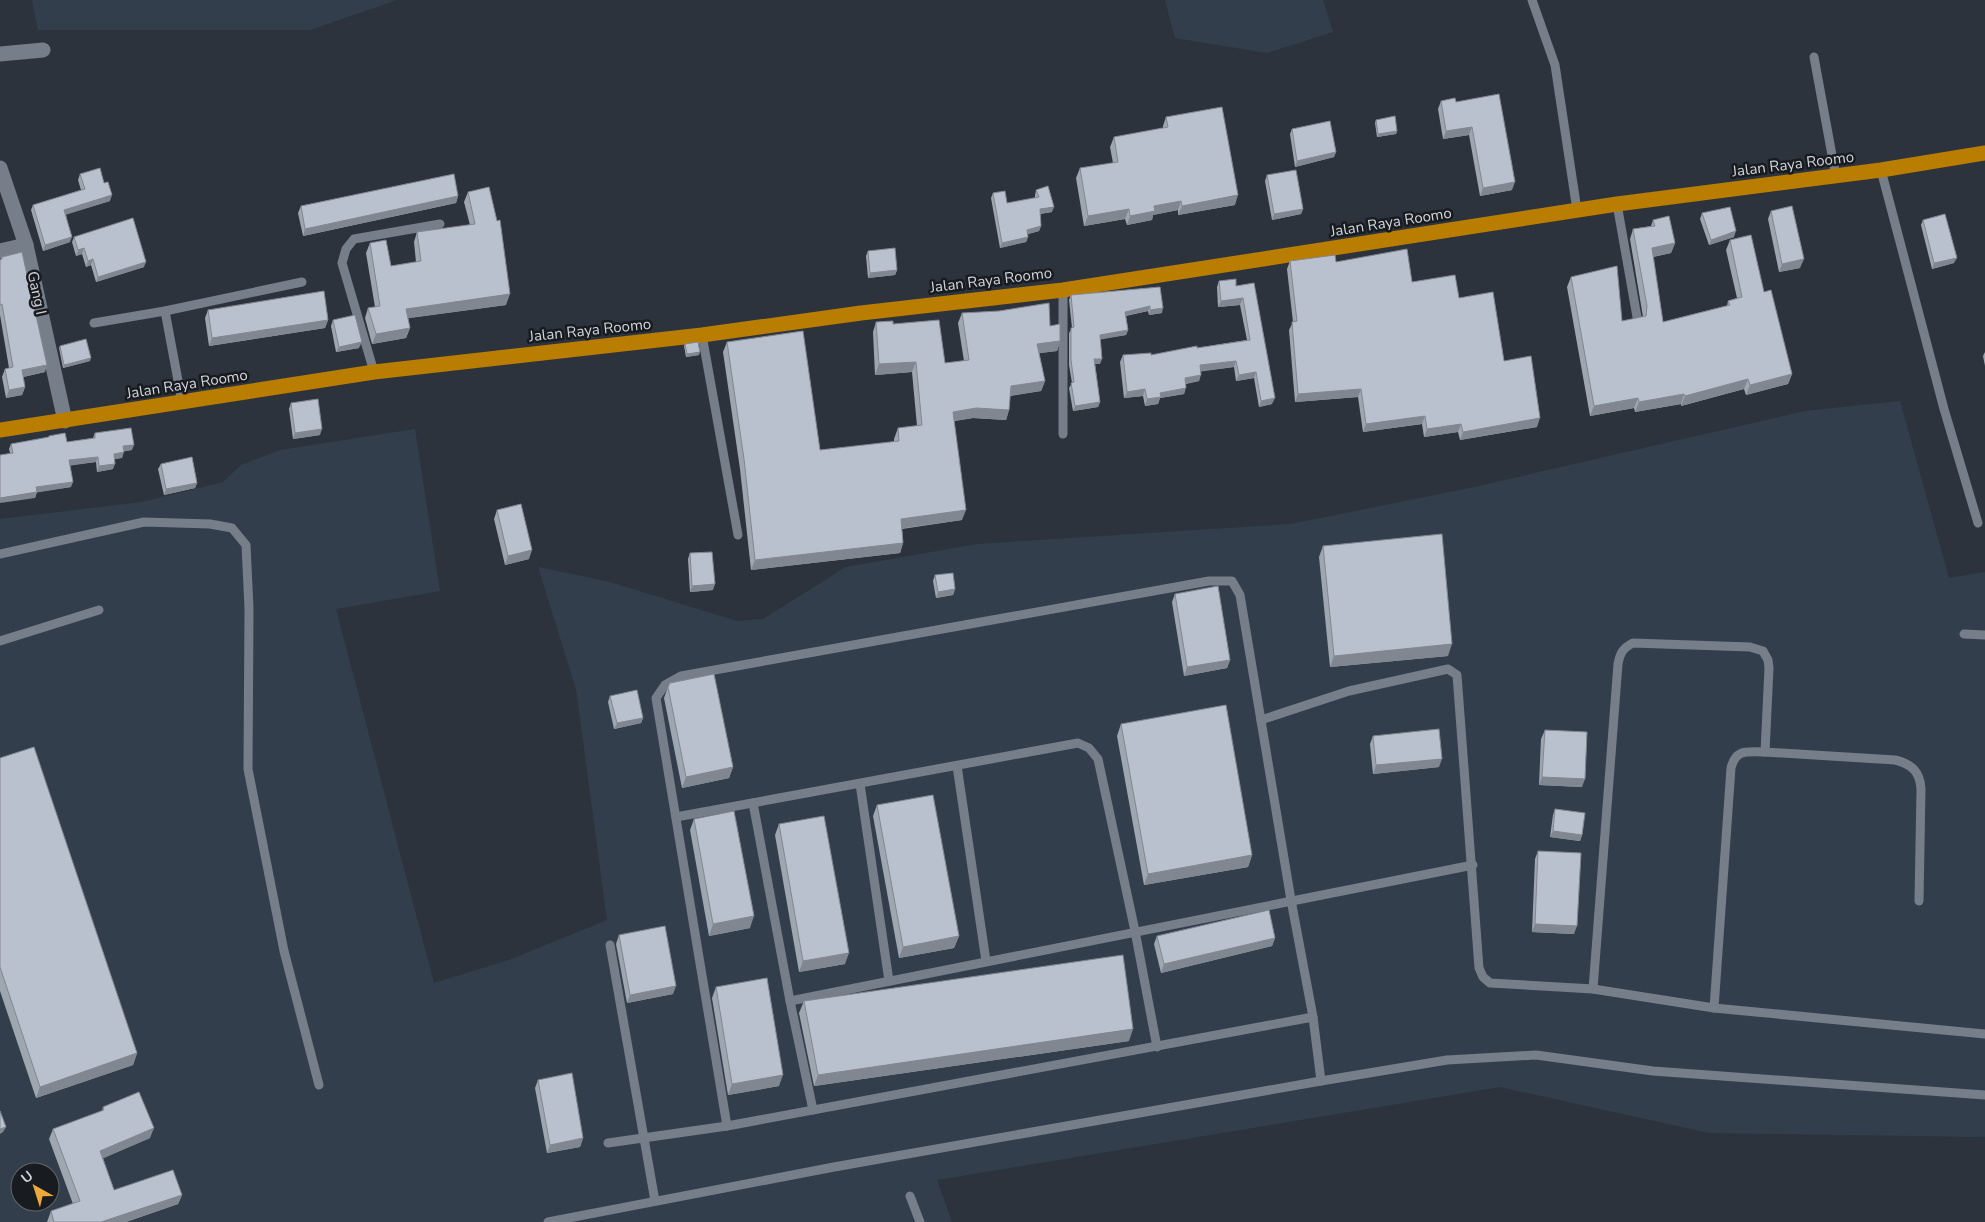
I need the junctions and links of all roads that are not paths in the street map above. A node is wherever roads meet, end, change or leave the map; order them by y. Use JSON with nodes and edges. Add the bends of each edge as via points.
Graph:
{"nodes":[{"id":1,"x":1532,"y":0,"type":"edge"},
{"id":2,"x":43,"y":50,"type":"dead end"},
{"id":3,"x":0,"y":54,"type":"edge"},
{"id":4,"x":1814,"y":57,"type":"dead end"},
{"id":5,"x":1985,"y":152,"type":"edge"},
{"id":6,"x":0,"y":168,"type":"edge"},
{"id":7,"x":1881,"y":170,"type":"junction"},
{"id":8,"x":1836,"y":176,"type":"junction"},
{"id":9,"x":1617,"y":204,"type":"junction"},
{"id":10,"x":1577,"y":210,"type":"junction"},
{"id":11,"x":440,"y":224,"type":"dead end"},
{"id":12,"x":26,"y":245,"type":"junction"},
{"id":13,"x":0,"y":251,"type":"edge"},
{"id":14,"x":302,"y":282,"type":"dead end"},
{"id":15,"x":1063,"y":290,"type":"junction"},
{"id":16,"x":165,"y":312,"type":"junction"},
{"id":17,"x":1637,"y":317,"type":"edge"},
{"id":18,"x":94,"y":323,"type":"dead end"},
{"id":19,"x":702,"y":335,"type":"junction"},
{"id":20,"x":374,"y":372,"type":"junction"},
{"id":21,"x":182,"y":402,"type":"junction"},
{"id":22,"x":65,"y":420,"type":"junction"},
{"id":23,"x":0,"y":430,"type":"edge"},
{"id":24,"x":1063,"y":434,"type":"dead end"},
{"id":25,"x":1978,"y":523,"type":"dead end"},
{"id":26,"x":738,"y":535,"type":"dead end"},
{"id":27,"x":0,"y":554,"type":"edge"},
{"id":28,"x":100,"y":610,"type":"dead end"},
{"id":29,"x":1964,"y":634,"type":"dead end"},
{"id":30,"x":1985,"y":635,"type":"edge"},
{"id":31,"x":0,"y":641,"type":"edge"},
{"id":32,"x":1261,"y":720,"type":"junction"},
{"id":33,"x":1765,"y":752,"type":"junction"},
{"id":34,"x":957,"y":766,"type":"junction"},
{"id":35,"x":860,"y":784,"type":"junction"},
{"id":36,"x":754,"y":803,"type":"junction"},
{"id":37,"x":676,"y":817,"type":"junction"},
{"id":38,"x":1473,"y":865,"type":"junction"},
{"id":39,"x":1291,"y":900,"type":"junction"},
{"id":40,"x":1919,"y":901,"type":"dead end"},
{"id":41,"x":1135,"y":931,"type":"junction"},
{"id":42,"x":610,"y":945,"type":"dead end"},
{"id":43,"x":986,"y":961,"type":"junction"},
{"id":44,"x":889,"y":981,"type":"junction"},
{"id":45,"x":1593,"y":989,"type":"junction"},
{"id":46,"x":790,"y":1001,"type":"junction"},
{"id":47,"x":1714,"y":1008,"type":"junction"},
{"id":48,"x":1313,"y":1017,"type":"junction"},
{"id":49,"x":1985,"y":1034,"type":"edge"},
{"id":50,"x":1157,"y":1047,"type":"junction"},
{"id":51,"x":1321,"y":1081,"type":"junction"},
{"id":52,"x":319,"y":1085,"type":"dead end"},
{"id":53,"x":1985,"y":1095,"type":"edge"},
{"id":54,"x":813,"y":1110,"type":"junction"},
{"id":55,"x":727,"y":1126,"type":"junction"},
{"id":56,"x":643,"y":1138,"type":"junction"},
{"id":57,"x":608,"y":1143,"type":"dead end"},
{"id":58,"x":910,"y":1196,"type":"dead end"},
{"id":59,"x":655,"y":1201,"type":"junction"},
{"id":60,"x":584,"y":1219,"type":"edge"},
{"id":61,"x":548,"y":1222,"type":"edge"},
{"id":62,"x":920,"y":1222,"type":"edge"}],
"edges":[{"from":1,"to":10,"type":"lane","via":[[1555,66]]},
{"from":2,"to":3,"type":"street"},
{"from":4,"to":8,"type":"lane"},
{"from":5,"to":7,"type":"highway","name":"Jalan Raya Roomo"},
{"from":6,"to":12,"type":"street","name":"Gang I"},
{"from":7,"to":8,"type":"highway","name":"Jalan Raya Roomo"},
{"from":7,"to":25,"type":"lane","via":[[1944,409]]},
{"from":8,"to":9,"type":"highway","name":"Jalan Raya Roomo"},
{"from":9,"to":10,"type":"highway","name":"Jalan Raya Roomo"},
{"from":9,"to":17,"type":"lane"},
{"from":10,"to":15,"type":"highway","name":"Jalan Raya Roomo"},
{"from":11,"to":20,"type":"lane","via":[[354,240],[346,248],[342,263]]},
{"from":12,"to":13,"type":"street"},
{"from":12,"to":22,"type":"street","name":"Gang I"},
{"from":14,"to":16,"type":"lane"},
{"from":15,"to":19,"type":"highway","name":"Jalan Raya Roomo"},
{"from":15,"to":24,"type":"lane"},
{"from":16,"to":18,"type":"lane"},
{"from":16,"to":21,"type":"lane"},
{"from":19,"to":20,"type":"highway","name":"Jalan Raya Roomo"},
{"from":19,"to":26,"type":"lane"},
{"from":20,"to":21,"type":"highway","name":"Jalan Raya Roomo"},
{"from":21,"to":22,"type":"highway","name":"Jalan Raya Roomo"},
{"from":22,"to":23,"type":"highway","name":"Jalan Raya Roomo"},
{"from":27,"to":52,"type":"lane","via":[[144,522],[232,528],[246,545],[248,769],[284,951]]},
{"from":28,"to":31,"type":"lane"},
{"from":29,"to":30,"type":"lane"},
{"from":32,"to":37,"type":"lane","via":[[1240,595],[1232,582],[1209,581],[681,676],[665,685],[656,698]]},
{"from":32,"to":38,"type":"lane","via":[[1349,691],[1452,670],[1459,679]]},
{"from":32,"to":39,"type":"lane"},
{"from":33,"to":40,"type":"lane","via":[[1895,760],[1912,767],[1921,789]]},
{"from":33,"to":45,"type":"lane","via":[[1769,668],[1763,652],[1750,647],[1633,644],[1621,652]]},
{"from":33,"to":47,"type":"lane","via":[[1738,754],[1731,768]]},
{"from":34,"to":35,"type":"lane"},
{"from":34,"to":41,"type":"lane","via":[[1078,743],[1089,748],[1098,760]]},
{"from":34,"to":43,"type":"lane"},
{"from":35,"to":36,"type":"lane"},
{"from":35,"to":44,"type":"lane"},
{"from":36,"to":37,"type":"lane"},
{"from":36,"to":46,"type":"lane"},
{"from":37,"to":55,"type":"lane"},
{"from":38,"to":39,"type":"lane"},
{"from":38,"to":45,"type":"lane","via":[[1479,968],[1483,977],[1490,984]]},
{"from":39,"to":41,"type":"lane"},
{"from":39,"to":48,"type":"lane"},
{"from":41,"to":43,"type":"lane"},
{"from":41,"to":50,"type":"lane"},
{"from":42,"to":56,"type":"lane"},
{"from":43,"to":44,"type":"lane"},
{"from":44,"to":46,"type":"lane"},
{"from":45,"to":47,"type":"lane"},
{"from":46,"to":54,"type":"lane"},
{"from":47,"to":49,"type":"lane"},
{"from":48,"to":50,"type":"lane"},
{"from":48,"to":51,"type":"lane"},
{"from":50,"to":54,"type":"lane"},
{"from":51,"to":53,"type":"lane","via":[[1447,1060],[1536,1055],[1653,1070]]},
{"from":51,"to":59,"type":"lane"},
{"from":54,"to":55,"type":"lane"},
{"from":55,"to":56,"type":"lane"},
{"from":56,"to":57,"type":"lane"},
{"from":56,"to":59,"type":"lane"},
{"from":58,"to":62,"type":"lane"},
{"from":59,"to":60,"type":"lane"},
{"from":60,"to":61,"type":"lane"}]}
